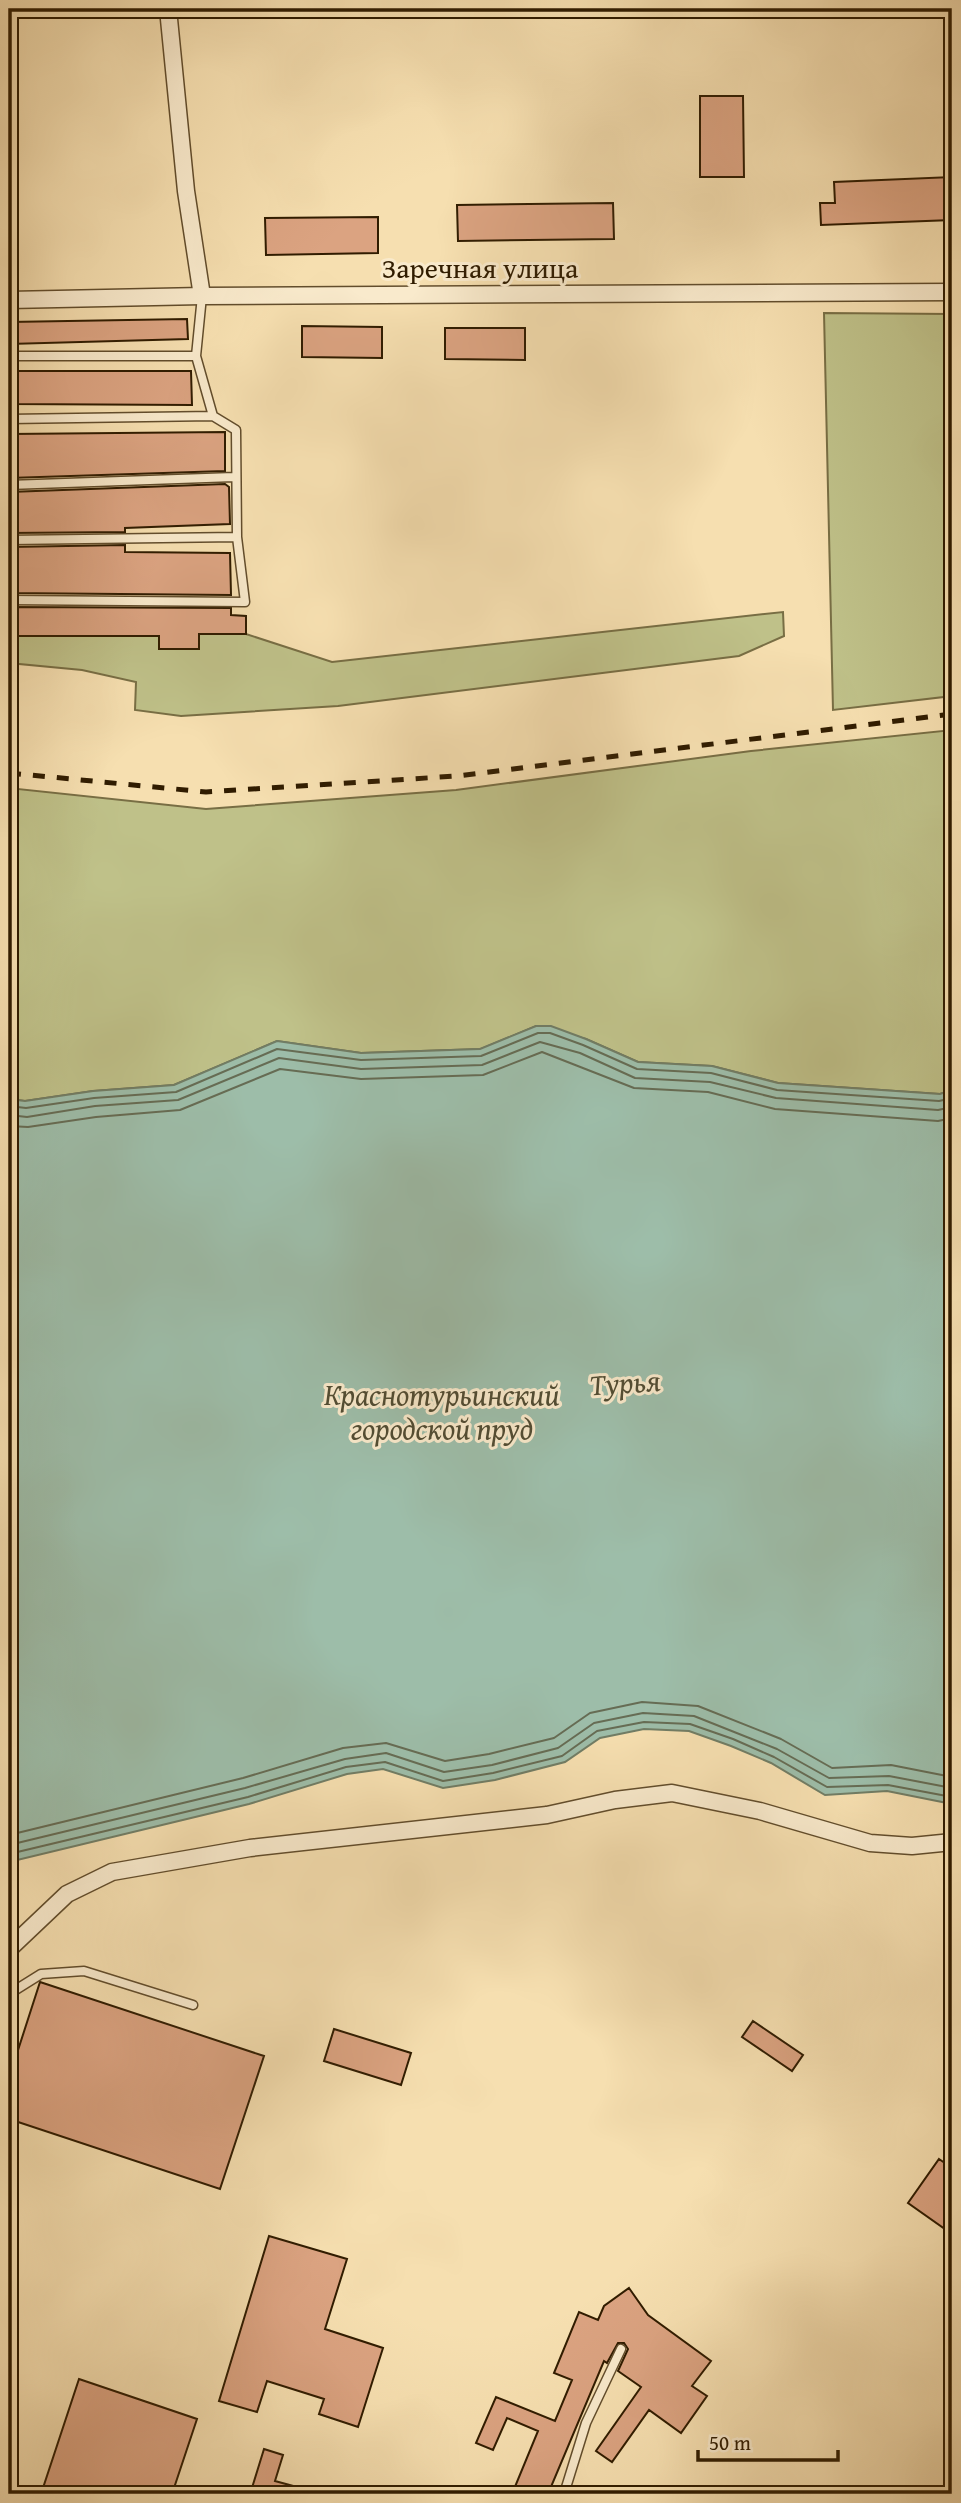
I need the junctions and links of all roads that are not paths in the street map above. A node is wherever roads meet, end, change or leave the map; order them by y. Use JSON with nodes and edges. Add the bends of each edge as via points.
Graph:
{"nodes":[{"id":1,"x":168,"y":9,"type":"edge"},
{"id":2,"x":952,"y":292,"type":"edge"},
{"id":3,"x":202,"y":296,"type":"junction"},
{"id":4,"x":9,"y":300,"type":"edge"},
{"id":5,"x":9,"y":356,"type":"edge"},
{"id":6,"x":196,"y":356,"type":"junction"},
{"id":7,"x":213,"y":416,"type":"junction"},
{"id":8,"x":9,"y":419,"type":"edge"},
{"id":9,"x":234,"y":477,"type":"junction"},
{"id":10,"x":9,"y":485,"type":"edge"},
{"id":11,"x":237,"y":537,"type":"junction"},
{"id":12,"x":9,"y":540,"type":"edge"},
{"id":13,"x":9,"y":600,"type":"edge"},
{"id":14,"x":952,"y":1842,"type":"edge"},
{"id":15,"x":9,"y":1948,"type":"edge"},
{"id":16,"x":9,"y":1994,"type":"edge"},
{"id":17,"x":192,"y":2005,"type":"dead end"},
{"id":18,"x":621,"y":2349,"type":"dead end"},
{"id":19,"x":564,"y":2494,"type":"edge"}],
"edges":[{"from":1,"to":3,"type":"street","via":[[186,191]]},
{"from":2,"to":3,"type":"street","name":"Заречная улица"},
{"from":3,"to":4,"type":"street","name":"Заречная улица"},
{"from":3,"to":6,"type":"lane"},
{"from":5,"to":6,"type":"lane"},
{"from":6,"to":7,"type":"lane"},
{"from":7,"to":8,"type":"lane"},
{"from":7,"to":9,"type":"lane","via":[[236,430]]},
{"from":9,"to":10,"type":"lane"},
{"from":9,"to":11,"type":"lane"},
{"from":11,"to":12,"type":"lane"},
{"from":11,"to":13,"type":"lane","via":[[245,602]]},
{"from":14,"to":15,"type":"street","via":[[912,1846],[870,1843],[760,1811],[673,1793],[547,1815],[250,1848],[112,1872],[66,1894]]},
{"from":16,"to":17,"type":"lane","via":[[41,1974],[84,1971]]},
{"from":18,"to":19,"type":"lane","via":[[586,2423]]}]}
